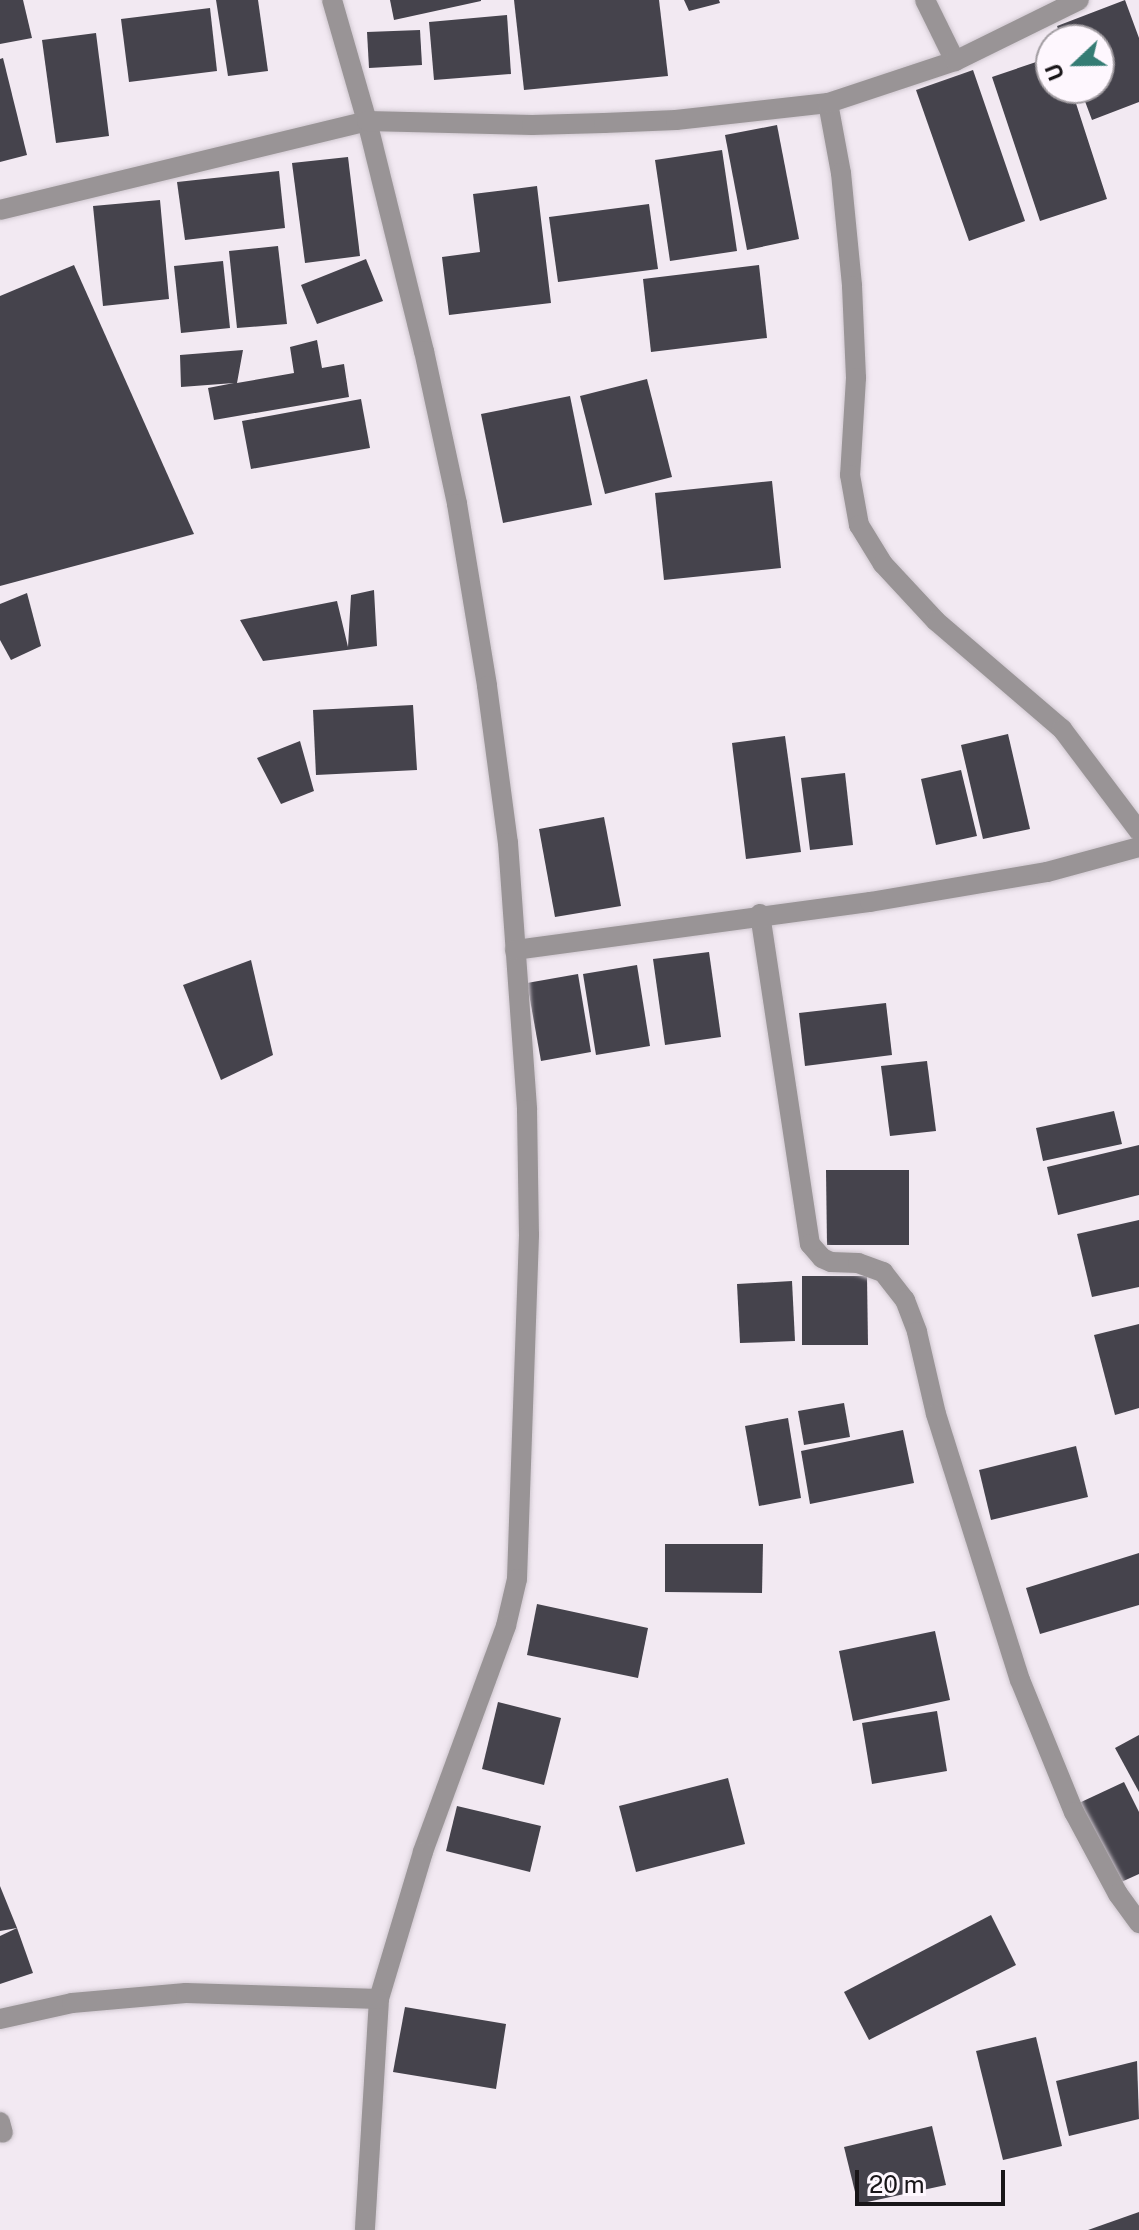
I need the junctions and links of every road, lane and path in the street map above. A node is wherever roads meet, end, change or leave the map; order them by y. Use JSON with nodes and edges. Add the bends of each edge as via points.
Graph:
{"nodes":[{"id":1,"x":332,"y":0,"type":"edge"},
{"id":2,"x":925,"y":0,"type":"edge"},
{"id":3,"x":1079,"y":0,"type":"edge"},
{"id":4,"x":955,"y":61,"type":"junction"},
{"id":5,"x":828,"y":103,"type":"junction"},
{"id":6,"x":367,"y":121,"type":"junction"},
{"id":7,"x":0,"y":210,"type":"edge"},
{"id":8,"x":1139,"y":831,"type":"edge"},
{"id":9,"x":1139,"y":847,"type":"edge"},
{"id":10,"x":760,"y":914,"type":"junction"},
{"id":11,"x":515,"y":950,"type":"junction"},
{"id":12,"x":1139,"y":1923,"type":"edge"},
{"id":13,"x":379,"y":1999,"type":"junction"},
{"id":14,"x":0,"y":2019,"type":"edge"},
{"id":15,"x":365,"y":2230,"type":"edge"}],
"edges":[{"from":1,"to":6,"type":"street"},
{"from":2,"to":4,"type":"street"},
{"from":3,"to":4,"type":"street"},
{"from":4,"to":5,"type":"street"},
{"from":5,"to":6,"type":"street","via":[[604,123]]},
{"from":5,"to":8,"type":"street","via":[[853,298],[856,378],[850,475],[859,525],[883,564],[936,621],[1062,729]]},
{"from":6,"to":7,"type":"street"},
{"from":6,"to":11,"type":"street","via":[[457,504],[508,843]]},
{"from":9,"to":10,"type":"street","via":[[1007,879]]},
{"from":10,"to":11,"type":"street"},
{"from":10,"to":12,"type":"street","via":[[810,1244],[831,1262],[858,1263],[883,1272],[905,1300],[1026,1694],[1074,1812]]},
{"from":11,"to":13,"type":"street","via":[[527,1110],[529,1235],[517,1579],[506,1626],[423,1852]]},
{"from":13,"to":14,"type":"street","via":[[186,1993],[72,2003]]},
{"from":13,"to":15,"type":"street"}]}
